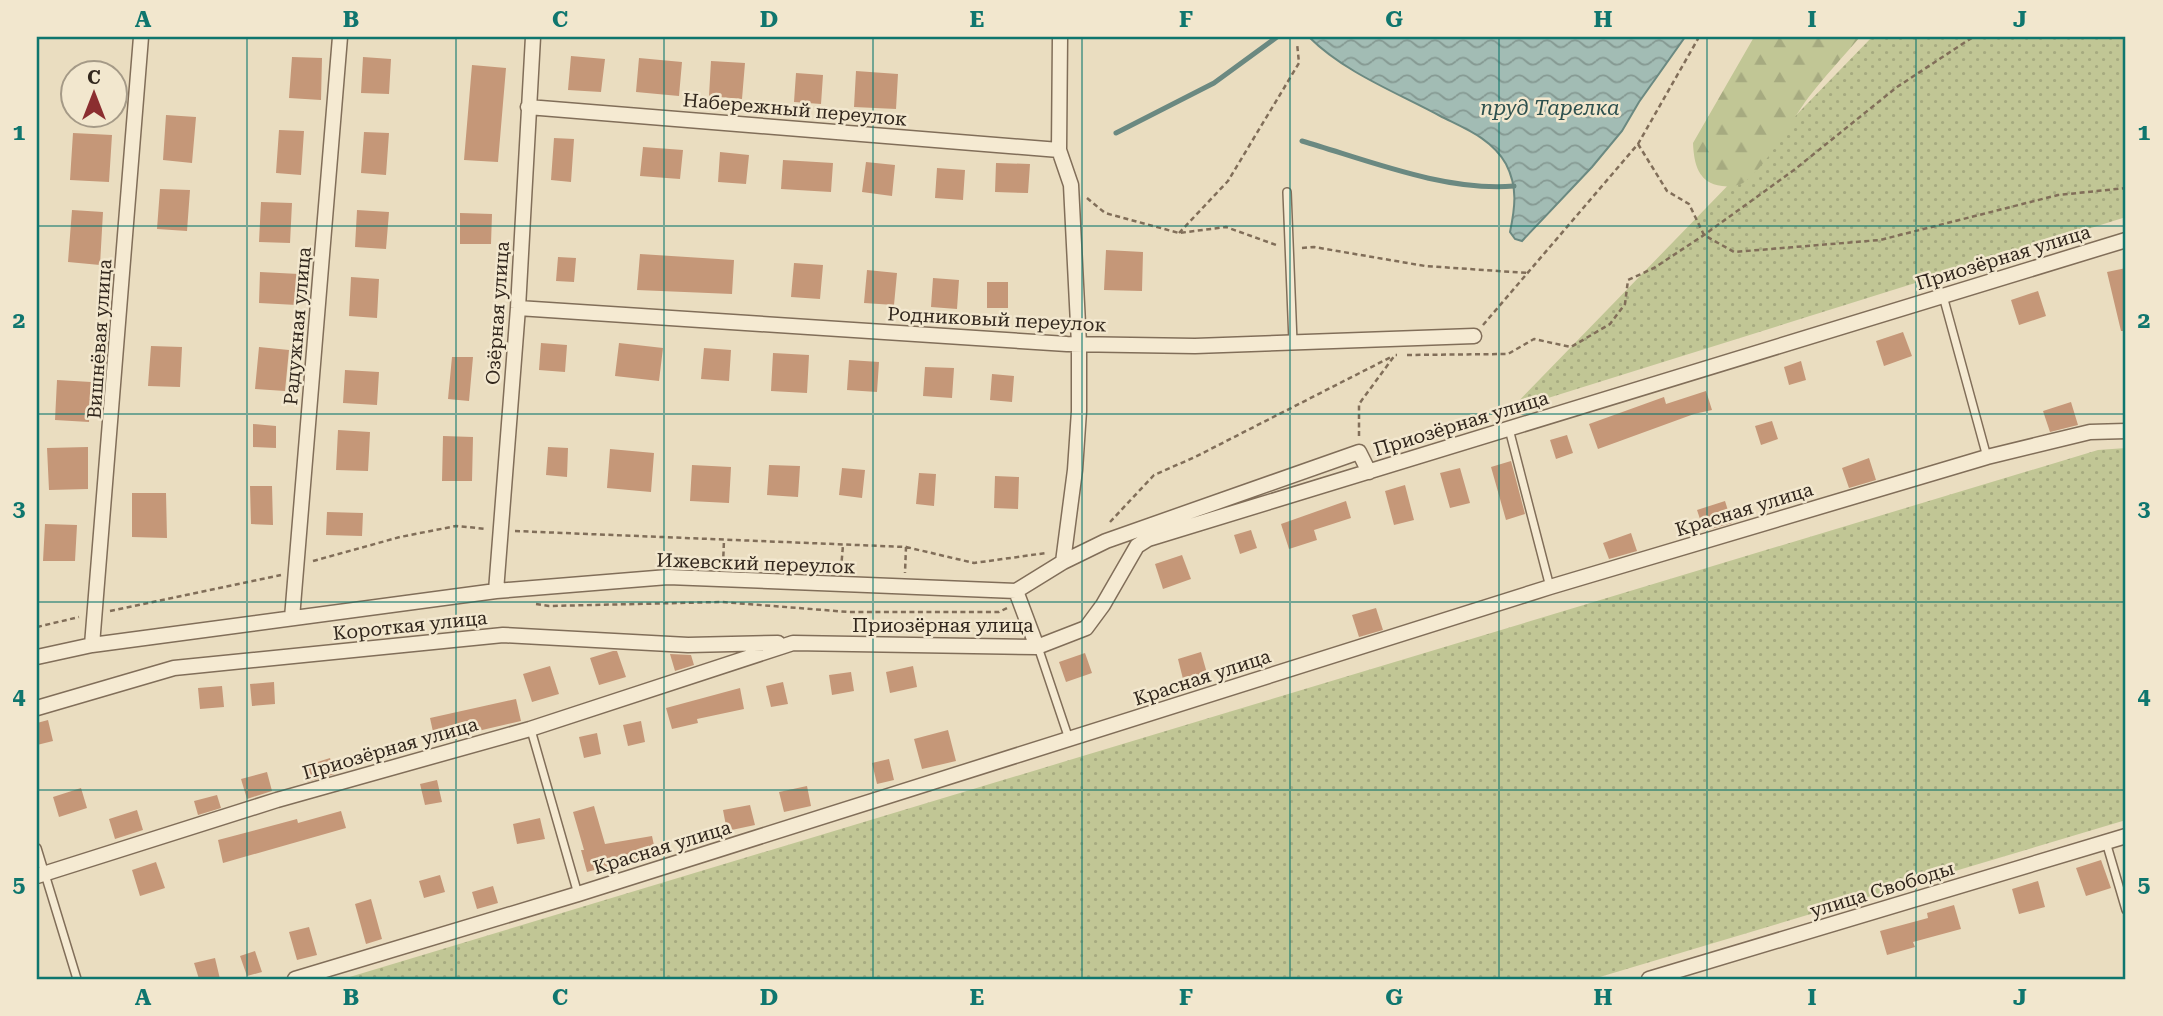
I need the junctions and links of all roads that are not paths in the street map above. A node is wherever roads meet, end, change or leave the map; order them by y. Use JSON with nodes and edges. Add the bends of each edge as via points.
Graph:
{"nodes":[{"id":1,"x":141,"y":37,"type":"edge"},
{"id":2,"x":340,"y":37,"type":"edge"},
{"id":3,"x":533,"y":37,"type":"edge"},
{"id":4,"x":1060,"y":37,"type":"edge"},
{"id":5,"x":527,"y":107,"type":"junction"},
{"id":6,"x":1059,"y":150,"type":"junction"},
{"id":7,"x":1287,"y":192,"type":"dead end"},
{"id":8,"x":2126,"y":240,"type":"edge"},
{"id":9,"x":1942,"y":295,"type":"junction"},
{"id":10,"x":518,"y":308,"type":"junction"},
{"id":11,"x":1474,"y":336,"type":"road end"},
{"id":12,"x":1293,"y":342,"type":"junction"},
{"id":13,"x":1079,"y":344,"type":"junction"},
{"id":14,"x":1509,"y":429,"type":"junction"},
{"id":15,"x":2126,"y":431,"type":"edge"},
{"id":16,"x":1987,"y":457,"type":"junction"},
{"id":17,"x":1369,"y":472,"type":"junction"},
{"id":18,"x":1064,"y":556,"type":"junction"},
{"id":19,"x":1549,"y":587,"type":"junction"},
{"id":20,"x":1016,"y":591,"type":"junction"},
{"id":21,"x":496,"y":592,"type":"junction"},
{"id":22,"x":292,"y":618,"type":"junction"},
{"id":23,"x":793,"y":643,"type":"junction"},
{"id":24,"x":92,"y":645,"type":"junction"},
{"id":25,"x":1037,"y":647,"type":"junction"},
{"id":26,"x":37,"y":657,"type":"edge"},
{"id":27,"x":37,"y":708,"type":"edge"},
{"id":28,"x":530,"y":729,"type":"junction"},
{"id":29,"x":1069,"y":739,"type":"junction"},
{"id":30,"x":2126,"y":836,"type":"edge"},
{"id":31,"x":2106,"y":842,"type":"junction"},
{"id":32,"x":37,"y":848,"type":"edge"},
{"id":33,"x":41,"y":875,"type":"edge"},
{"id":34,"x":578,"y":894,"type":"junction"},
{"id":35,"x":2126,"y":910,"type":"edge"},
{"id":36,"x":77,"y":979,"type":"edge"},
{"id":37,"x":295,"y":979,"type":"edge"},
{"id":38,"x":1649,"y":979,"type":"edge"}],
"edges":[{"from":1,"to":24,"type":"street","name":"Вишнёвая улица"},
{"from":2,"to":22,"type":"street","name":"Радужная улица"},
{"from":3,"to":5,"type":"street","name":"Озёрная улица"},
{"from":4,"to":6,"type":"street"},
{"from":5,"to":6,"type":"street","name":"Набережный переулок"},
{"from":5,"to":10,"type":"street","name":"Озёрная улица"},
{"from":6,"to":13,"type":"street","via":[[1071,185]]},
{"from":7,"to":12,"type":"lane"},
{"from":8,"to":9,"type":"street","name":"Приозёрная улица"},
{"from":9,"to":14,"type":"street","name":"Приозёрная улица"},
{"from":9,"to":16,"type":"lane"},
{"from":10,"to":13,"type":"street","name":"Родниковый переулок"},
{"from":10,"to":21,"type":"street","name":"Озёрная улица"},
{"from":11,"to":12,"type":"street","name":"Родниковый переулок"},
{"from":12,"to":13,"type":"street","name":"Родниковый переулок"},
{"from":13,"to":18,"type":"street","via":[[1079,423]]},
{"from":14,"to":17,"type":"street","name":"Приозёрная улица"},
{"from":14,"to":19,"type":"lane"},
{"from":15,"to":16,"type":"street","name":"Красная улица","via":[[2090,432]]},
{"from":16,"to":19,"type":"street","name":"Красная улица"},
{"from":17,"to":18,"type":"street","via":[[1359,452]]},
{"from":17,"to":25,"type":"street","name":"Приозёрная улица","via":[[1148,539],[1137,546],[1086,628]]},
{"from":18,"to":20,"type":"street"},
{"from":19,"to":29,"type":"street","name":"Красная улица"},
{"from":20,"to":21,"type":"street","name":"Ижевский переулок","via":[[668,578]]},
{"from":20,"to":25,"type":"street"},
{"from":21,"to":22,"type":"street","name":"Ижевский переулок"},
{"from":22,"to":24,"type":"street","name":"Ижевский переулок"},
{"from":23,"to":25,"type":"street","name":"Приозёрная улица"},
{"from":23,"to":27,"type":"street","name":"Короткая улица","via":[[688,645],[503,635],[174,668]]},
{"from":23,"to":28,"type":"street","name":"Приозёрная улица"},
{"from":24,"to":26,"type":"street","name":"Ижевский переулок"},
{"from":25,"to":29,"type":"lane"},
{"from":28,"to":33,"type":"street","name":"Приозёрная улица","via":[[277,800]]},
{"from":28,"to":34,"type":"lane"},
{"from":29,"to":34,"type":"street","name":"Красная улица"},
{"from":30,"to":31,"type":"street","name":"улица Свободы"},
{"from":31,"to":35,"type":"lane"},
{"from":31,"to":38,"type":"street","name":"улица Свободы"},
{"from":32,"to":33,"type":"lane"},
{"from":33,"to":36,"type":"lane"},
{"from":34,"to":37,"type":"street","name":"Красная улица"}]}
